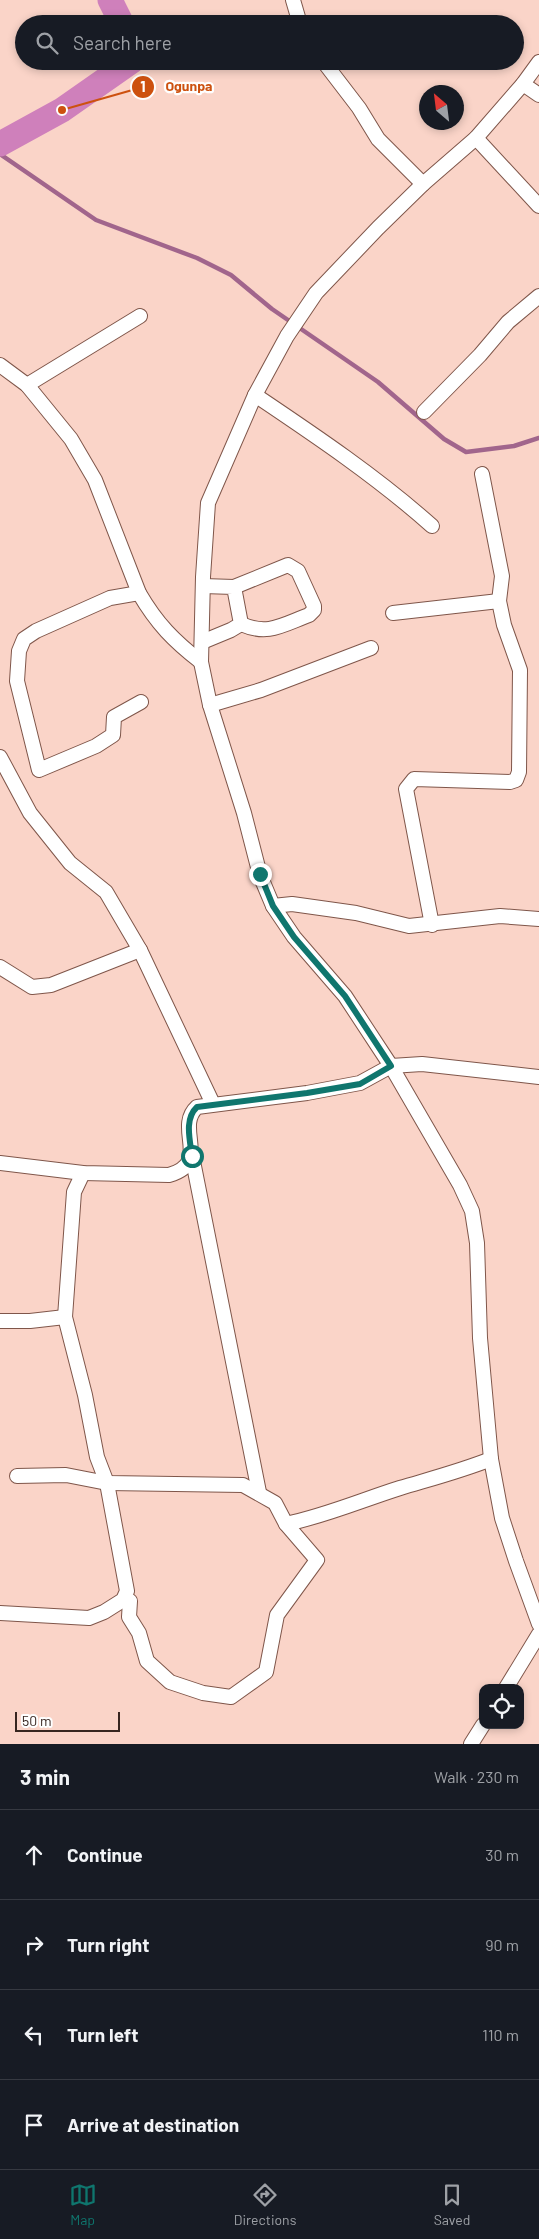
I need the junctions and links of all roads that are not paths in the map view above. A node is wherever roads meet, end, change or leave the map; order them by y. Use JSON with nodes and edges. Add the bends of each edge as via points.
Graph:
{"nodes":[{"id":1,"x":294,"y":0,"type":"edge"},
{"id":2,"x":298,"y":15,"type":"edge"},
{"id":3,"x":539,"y":62,"type":"edge"},
{"id":4,"x":330,"y":70,"type":"edge"},
{"id":5,"x":523,"y":84,"type":"junction"},
{"id":6,"x":539,"y":95,"type":"edge"},
{"id":7,"x":476,"y":138,"type":"junction"},
{"id":8,"x":424,"y":184,"type":"junction"},
{"id":9,"x":539,"y":206,"type":"edge"},
{"id":10,"x":539,"y":296,"type":"edge"},
{"id":11,"x":140,"y":316,"type":"dead end"},
{"id":12,"x":0,"y":365,"type":"edge"},
{"id":13,"x":27,"y":385,"type":"junction"},
{"id":14,"x":255,"y":395,"type":"junction"},
{"id":15,"x":424,"y":412,"type":"dead end"},
{"id":16,"x":482,"y":474,"type":"dead end"},
{"id":17,"x":432,"y":526,"type":"dead end"},
{"id":18,"x":203,"y":586,"type":"junction"},
{"id":19,"x":234,"y":587,"type":"junction"},
{"id":20,"x":139,"y":593,"type":"junction"},
{"id":21,"x":499,"y":602,"type":"junction"},
{"id":22,"x":393,"y":613,"type":"dead end"},
{"id":23,"x":241,"y":624,"type":"junction"},
{"id":24,"x":202,"y":642,"type":"junction"},
{"id":25,"x":371,"y":648,"type":"dead end"},
{"id":26,"x":201,"y":662,"type":"junction"},
{"id":27,"x":141,"y":702,"type":"dead end"},
{"id":28,"x":210,"y":705,"type":"junction"},
{"id":29,"x":0,"y":757,"type":"edge"},
{"id":30,"x":4,"y":773,"type":"edge"},
{"id":31,"x":273,"y":906,"type":"junction"},
{"id":32,"x":539,"y":919,"type":"edge"},
{"id":33,"x":432,"y":925,"type":"junction"},
{"id":34,"x":140,"y":950,"type":"junction"},
{"id":35,"x":0,"y":967,"type":"edge"},
{"id":36,"x":391,"y":1066,"type":"junction"},
{"id":37,"x":539,"y":1077,"type":"edge"},
{"id":38,"x":213,"y":1104,"type":"junction"},
{"id":39,"x":192,"y":1156,"type":"junction"},
{"id":40,"x":0,"y":1163,"type":"edge"},
{"id":41,"x":83,"y":1173,"type":"junction"},
{"id":42,"x":65,"y":1317,"type":"junction"},
{"id":43,"x":0,"y":1321,"type":"edge"},
{"id":44,"x":491,"y":1459,"type":"junction"},
{"id":45,"x":17,"y":1476,"type":"dead end"},
{"id":46,"x":107,"y":1483,"type":"junction"},
{"id":47,"x":259,"y":1492,"type":"junction"},
{"id":48,"x":286,"y":1524,"type":"junction"},
{"id":49,"x":123,"y":1600,"type":"junction"},
{"id":50,"x":0,"y":1614,"type":"edge"},
{"id":51,"x":539,"y":1624,"type":"edge"},
{"id":52,"x":539,"y":1634,"type":"edge"},
{"id":53,"x":508,"y":1684,"type":"edge"},
{"id":54,"x":480,"y":1729,"type":"edge"},
{"id":55,"x":471,"y":1744,"type":"edge"}],
"edges":[{"from":1,"to":2,"type":"street"},
{"from":3,"to":5,"type":"street"},
{"from":4,"to":8,"type":"street","via":[[378,139]]},
{"from":5,"to":6,"type":"street"},
{"from":5,"to":7,"type":"street"},
{"from":7,"to":8,"type":"street"},
{"from":7,"to":9,"type":"street"},
{"from":8,"to":14,"type":"street","via":[[316,293],[286,336]]},
{"from":10,"to":15,"type":"street","via":[[508,322]]},
{"from":11,"to":13,"type":"street"},
{"from":12,"to":13,"type":"street"},
{"from":13,"to":20,"type":"street","via":[[71,439],[95,480]]},
{"from":14,"to":17,"type":"street","via":[[396,495]]},
{"from":14,"to":18,"type":"street","via":[[208,503]]},
{"from":16,"to":21,"type":"street","via":[[502,576]]},
{"from":18,"to":19,"type":"street"},
{"from":18,"to":24,"type":"street"},
{"from":19,"to":23,"type":"street"},
{"from":19,"to":23,"type":"street","via":[[288,564],[298,570],[314,606],[309,615],[270,629],[259,631]]},
{"from":20,"to":26,"type":"street","via":[[172,639]]},
{"from":20,"to":27,"type":"street","via":[[110,598],[24,639],[19,651],[18,681],[39,770],[96,746],[113,735],[114,716]]},
{"from":21,"to":22,"type":"street"},
{"from":21,"to":33,"type":"street","via":[[520,670],[519,772],[516,780],[510,782],[414,779],[406,789]]},
{"from":23,"to":24,"type":"street"},
{"from":24,"to":26,"type":"street"},
{"from":25,"to":28,"type":"street","via":[[262,690]]},
{"from":26,"to":28,"type":"street"},
{"from":28,"to":31,"type":"street","via":[[260,874]]},
{"from":29,"to":30,"type":"street"},
{"from":30,"to":34,"type":"street","via":[[30,813],[70,863],[106,892]]},
{"from":31,"to":33,"type":"street","via":[[292,904],[356,913],[409,926]]},
{"from":31,"to":36,"type":"street","via":[[294,937],[345,996]]},
{"from":32,"to":33,"type":"street","via":[[500,916]]},
{"from":34,"to":35,"type":"street","via":[[51,984],[32,987]]},
{"from":34,"to":38,"type":"street"},
{"from":36,"to":37,"type":"street","via":[[422,1064]]},
{"from":36,"to":38,"type":"street","via":[[360,1084]]},
{"from":36,"to":44,"type":"street","via":[[472,1211],[477,1243],[480,1338]]},
{"from":38,"to":39,"type":"street","via":[[197,1107],[190,1113]]},
{"from":39,"to":41,"type":"street","via":[[187,1166],[169,1175]]},
{"from":39,"to":47,"type":"street"},
{"from":40,"to":41,"type":"street"},
{"from":41,"to":42,"type":"street","via":[[74,1192]]},
{"from":42,"to":43,"type":"street"},
{"from":42,"to":46,"type":"street","via":[[97,1457]]},
{"from":44,"to":48,"type":"street","via":[[352,1506]]},
{"from":44,"to":51,"type":"street","via":[[502,1518]]},
{"from":45,"to":46,"type":"street","via":[[66,1475]]},
{"from":46,"to":47,"type":"street","via":[[218,1483],[243,1485]]},
{"from":46,"to":49,"type":"street","via":[[127,1591]]},
{"from":47,"to":48,"type":"street","via":[[275,1503]]},
{"from":48,"to":49,"type":"street","via":[[316,1560],[277,1615],[266,1672],[231,1697],[202,1693],[170,1682],[148,1661],[139,1633],[129,1617],[130,1601]]},
{"from":49,"to":50,"type":"street","via":[[89,1618]]},
{"from":52,"to":53,"type":"street"},
{"from":54,"to":55,"type":"street"}]}
